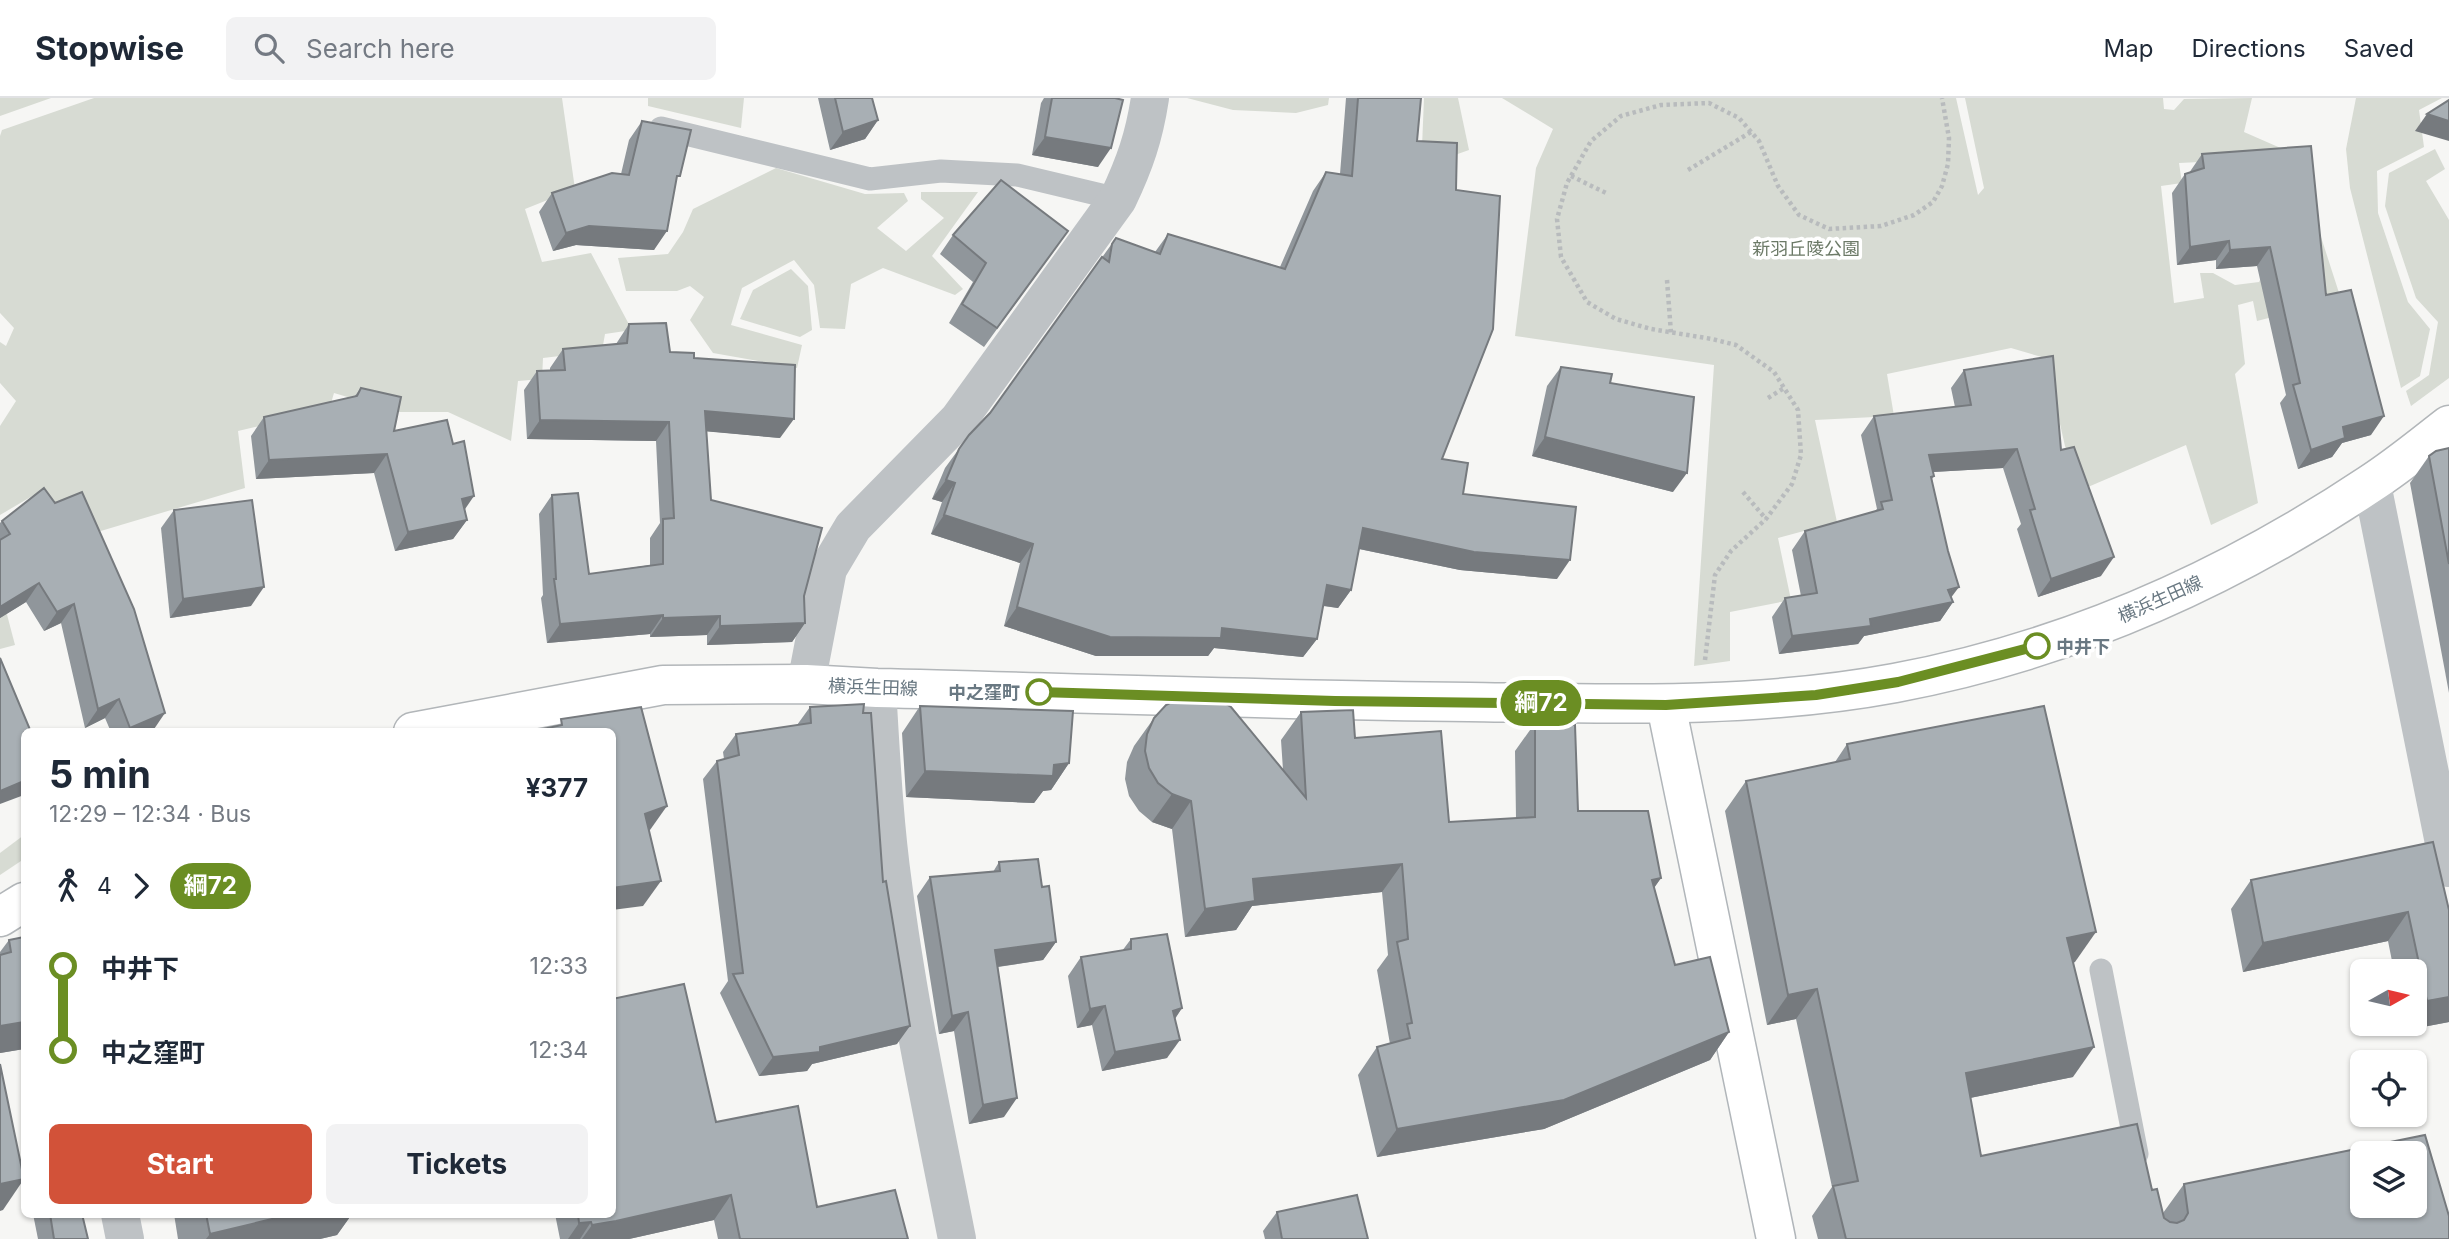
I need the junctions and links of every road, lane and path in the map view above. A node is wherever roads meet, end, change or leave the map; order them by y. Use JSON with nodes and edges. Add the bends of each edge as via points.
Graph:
{"nodes":[{"id":1,"x":1150,"y":98,"type":"edge"},
{"id":2,"x":1942,"y":98,"type":"edge"},
{"id":3,"x":643,"y":124,"type":"edge"},
{"id":4,"x":1751,"y":132,"type":"junction"},
{"id":5,"x":1688,"y":170,"type":"dead end"},
{"id":6,"x":1571,"y":176,"type":"junction"},
{"id":7,"x":1608,"y":194,"type":"dead end"},
{"id":8,"x":1118,"y":199,"type":"junction"},
{"id":9,"x":1667,"y":280,"type":"dead end"},
{"id":10,"x":1671,"y":333,"type":"junction"},
{"id":11,"x":1784,"y":388,"type":"junction"},
{"id":12,"x":1768,"y":398,"type":"dead end"},
{"id":13,"x":2449,"y":425,"type":"edge"},
{"id":14,"x":2372,"y":484,"type":"junction"},
{"id":15,"x":1743,"y":492,"type":"dead end"},
{"id":16,"x":1766,"y":519,"type":"junction"},
{"id":17,"x":806,"y":684,"type":"junction"},
{"id":18,"x":877,"y":688,"type":"junction"},
{"id":19,"x":1683,"y":704,"type":"junction"},
{"id":20,"x":434,"y":728,"type":"edge"},
{"id":21,"x":2449,"y":868,"type":"edge"},
{"id":22,"x":21,"y":904,"type":"edge"},
{"id":23,"x":0,"y":917,"type":"edge"},
{"id":24,"x":2101,"y":970,"type":"dead end"},
{"id":25,"x":2141,"y":1172,"type":"edge"},
{"id":26,"x":121,"y":1218,"type":"edge"},
{"id":27,"x":125,"y":1239,"type":"edge"},
{"id":28,"x":957,"y":1239,"type":"edge"},
{"id":29,"x":1776,"y":1239,"type":"edge"}],
"edges":[{"from":1,"to":8,"type":"street","via":[[1144,135]]},
{"from":2,"to":4,"type":"path","via":[[1949,138],[1942,186],[1933,202],[1914,215],[1881,226],[1829,229],[1799,215],[1778,186]]},
{"from":3,"to":8,"type":"lane","via":[[870,179],[941,171],[1017,176]]},
{"from":4,"to":5,"type":"path"},
{"from":4,"to":6,"type":"path","via":[[1739,118],[1709,103],[1661,105],[1621,116],[1591,141]]},
{"from":6,"to":7,"type":"path"},
{"from":6,"to":10,"type":"path","via":[[1557,219],[1561,257],[1587,302],[1616,320]]},
{"from":8,"to":17,"type":"street","via":[[959,419],[853,527],[828,569]]},
{"from":9,"to":10,"type":"path"},
{"from":10,"to":11,"type":"path","via":[[1736,345],[1774,372]]},
{"from":11,"to":12,"type":"path"},
{"from":11,"to":16,"type":"path","via":[[1798,410],[1801,455],[1792,484]]},
{"from":13,"to":14,"type":"main road","name":"横浜生田線"},
{"from":14,"to":19,"type":"main road","name":"横浜生田線","via":[[2242,561],[2136,612],[2041,645],[1898,682],[1816,695]]},
{"from":14,"to":21,"type":"street"},
{"from":15,"to":16,"type":"path"},
{"from":16,"to":19,"type":"path","via":[[1731,551],[1715,575]]},
{"from":17,"to":18,"type":"main road","name":"横浜生田線"},
{"from":17,"to":20,"type":"main road","name":"横浜生田線","via":[[663,685]]},
{"from":18,"to":19,"type":"main road","name":"横浜生田線","via":[[1335,701]]},
{"from":18,"to":28,"type":"street","via":[[893,887]]},
{"from":19,"to":29,"type":"main road"},
{"from":22,"to":23,"type":"main road"},
{"from":24,"to":25,"type":"lane"},
{"from":26,"to":27,"type":"street"}]}
